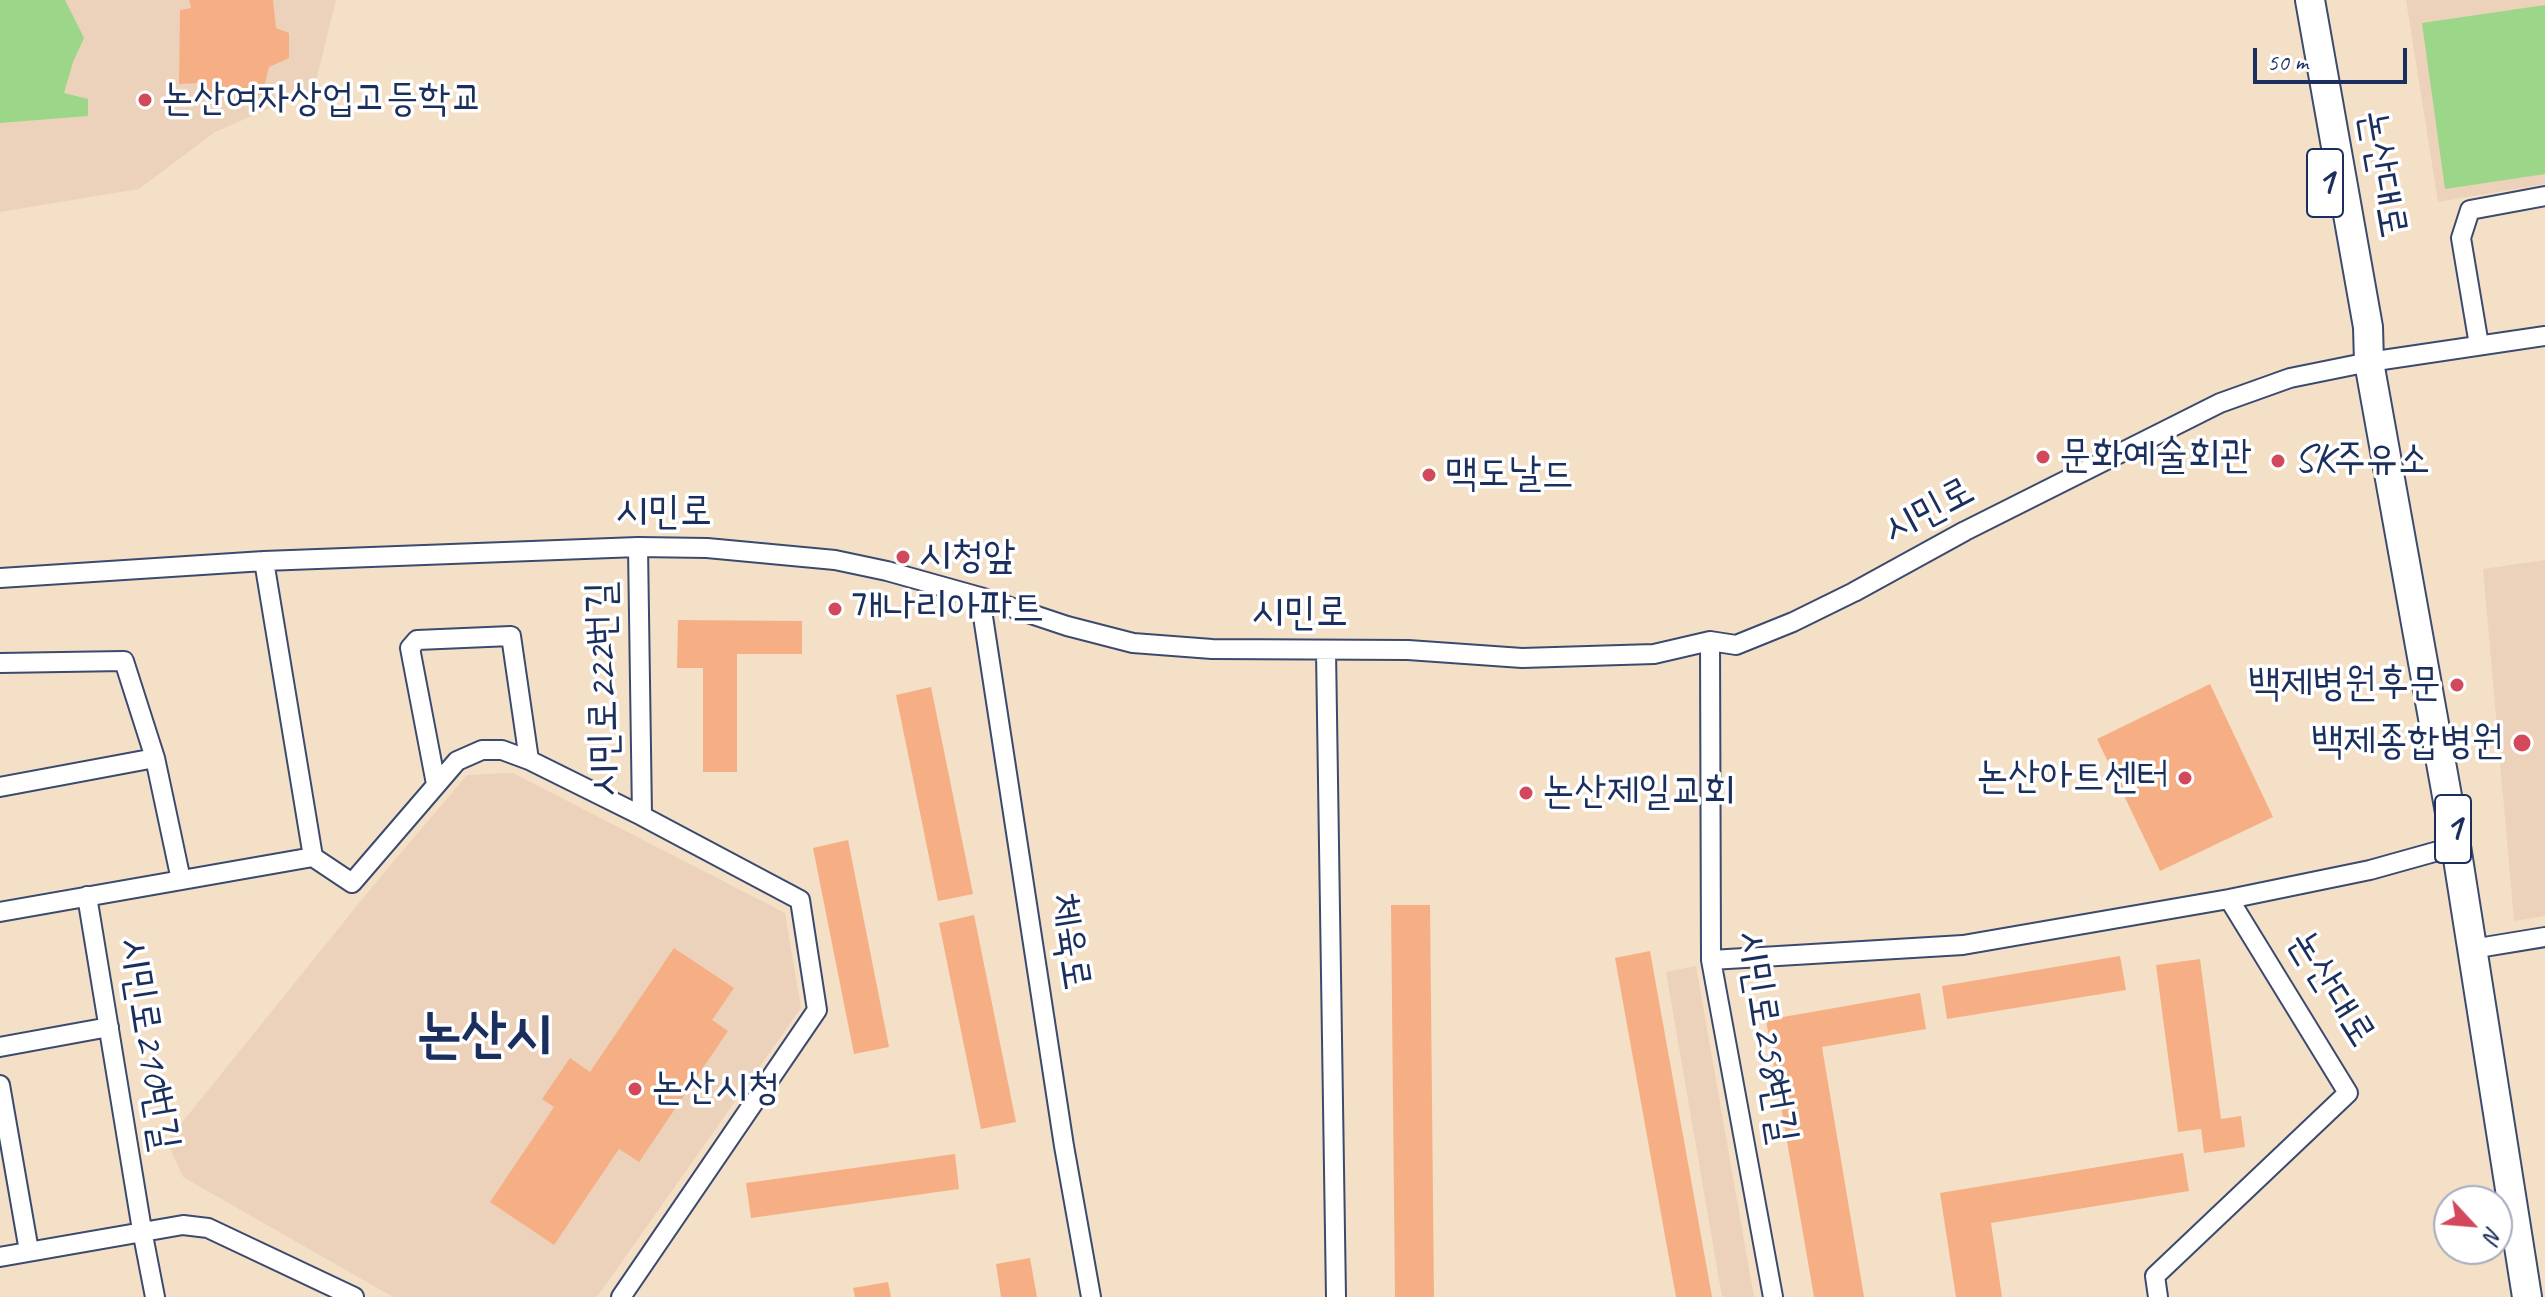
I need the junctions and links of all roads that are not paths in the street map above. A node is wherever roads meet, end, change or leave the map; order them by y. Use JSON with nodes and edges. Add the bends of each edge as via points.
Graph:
{"nodes":[{"id":1,"x":2291,"y":0,"type":"edge"},
{"id":2,"x":2310,"y":0,"type":"edge"},
{"id":3,"x":2545,"y":196,"type":"edge"},
{"id":4,"x":2545,"y":336,"type":"edge"},
{"id":5,"x":2479,"y":345,"type":"junction"},
{"id":6,"x":2369,"y":362,"type":"junction"},
{"id":7,"x":638,"y":547,"type":"junction"},
{"id":8,"x":264,"y":561,"type":"junction"},
{"id":9,"x":0,"y":578,"type":"edge"},
{"id":10,"x":980,"y":597,"type":"junction"},
{"id":11,"x":1710,"y":641,"type":"junction"},
{"id":12,"x":1326,"y":651,"type":"junction"},
{"id":13,"x":0,"y":663,"type":"edge"},
{"id":14,"x":155,"y":758,"type":"junction"},
{"id":15,"x":529,"y":760,"type":"junction"},
{"id":16,"x":436,"y":784,"type":"junction"},
{"id":17,"x":0,"y":787,"type":"edge"},
{"id":18,"x":642,"y":816,"type":"junction"},
{"id":19,"x":2456,"y":846,"type":"junction"},
{"id":20,"x":313,"y":857,"type":"junction"},
{"id":21,"x":181,"y":880,"type":"junction"},
{"id":22,"x":87,"y":896,"type":"junction"},
{"id":23,"x":2229,"y":899,"type":"junction"},
{"id":24,"x":0,"y":912,"type":"edge"},
{"id":25,"x":2545,"y":937,"type":"edge"},
{"id":26,"x":2472,"y":949,"type":"junction"},
{"id":27,"x":1711,"y":960,"type":"junction"},
{"id":28,"x":109,"y":1027,"type":"junction"},
{"id":29,"x":0,"y":1047,"type":"edge"},
{"id":30,"x":0,"y":1085,"type":"edge"},
{"id":31,"x":142,"y":1230,"type":"junction"},
{"id":32,"x":29,"y":1251,"type":"junction"},
{"id":33,"x":0,"y":1257,"type":"edge"},
{"id":34,"x":349,"y":1295,"type":"edge"},
{"id":35,"x":155,"y":1297,"type":"edge"},
{"id":36,"x":319,"y":1297,"type":"edge"},
{"id":37,"x":621,"y":1297,"type":"edge"},
{"id":38,"x":1091,"y":1297,"type":"edge"},
{"id":39,"x":1336,"y":1297,"type":"edge"},
{"id":40,"x":1773,"y":1297,"type":"edge"},
{"id":41,"x":2158,"y":1297,"type":"edge"},
{"id":42,"x":2527,"y":1297,"type":"edge"}],
"edges":[{"from":1,"to":6,"type":"main road","name":"논산대로","number":"1","via":[[2352,329]]},
{"from":2,"to":6,"type":"main road","name":"논산대로","number":"1","via":[[2368,327]]},
{"from":3,"to":5,"type":"street","via":[[2470,210],[2461,238]]},
{"from":4,"to":5,"type":"street","name":"시민로"},
{"from":5,"to":6,"type":"street","name":"시민로"},
{"from":6,"to":11,"type":"street","name":"시민로","via":[[2290,378],[2220,403],[1793,622],[1736,645]]},
{"from":6,"to":19,"type":"main road","name":"논산대로","number":"1"},
{"from":7,"to":8,"type":"street","name":"시민로"},
{"from":7,"to":10,"type":"street","name":"시민로","via":[[835,560]]},
{"from":7,"to":18,"type":"street","name":"시민로222번길"},
{"from":8,"to":9,"type":"street","name":"시민로"},
{"from":8,"to":20,"type":"street"},
{"from":10,"to":12,"type":"street","name":"시민로","via":[[1133,643]]},
{"from":10,"to":38,"type":"street","name":"체육로"},
{"from":11,"to":12,"type":"street","name":"시민로","via":[[1654,654],[1522,658]]},
{"from":11,"to":27,"type":"street","name":"시민로258번길"},
{"from":12,"to":39,"type":"street"},
{"from":13,"to":14,"type":"street","via":[[124,661]]},
{"from":14,"to":17,"type":"street"},
{"from":14,"to":21,"type":"street"},
{"from":15,"to":16,"type":"street","via":[[502,750],[482,750],[457,761]]},
{"from":15,"to":16,"type":"street","via":[[511,636],[417,640],[410,648]]},
{"from":15,"to":18,"type":"street"},
{"from":16,"to":20,"type":"street","via":[[352,883]]},
{"from":18,"to":37,"type":"street","name":"시민로222번길","via":[[800,900],[817,1010]]},
{"from":19,"to":23,"type":"street","name":"논산대로"},
{"from":19,"to":26,"type":"main road","name":"논산대로","number":"1"},
{"from":20,"to":21,"type":"street","name":"시민로210번길"},
{"from":21,"to":22,"type":"street","name":"시민로210번길"},
{"from":22,"to":24,"type":"street"},
{"from":22,"to":28,"type":"street","name":"시민로210번길"},
{"from":23,"to":27,"type":"street","via":[[1963,945]]},
{"from":23,"to":41,"type":"street","name":"논산대로","via":[[2348,1093],[2155,1276]]},
{"from":25,"to":26,"type":"street"},
{"from":26,"to":42,"type":"main road","name":"논산대로","number":"1"},
{"from":27,"to":40,"type":"street","name":"시민로258번길"},
{"from":28,"to":29,"type":"street"},
{"from":28,"to":31,"type":"street","name":"시민로210번길"},
{"from":30,"to":32,"type":"street"},
{"from":31,"to":32,"type":"street"},
{"from":31,"to":34,"type":"street","via":[[208,1228]]},
{"from":31,"to":35,"type":"street","name":"시민로210번길"},
{"from":32,"to":33,"type":"street"},
{"from":34,"to":36,"type":"street"}]}
